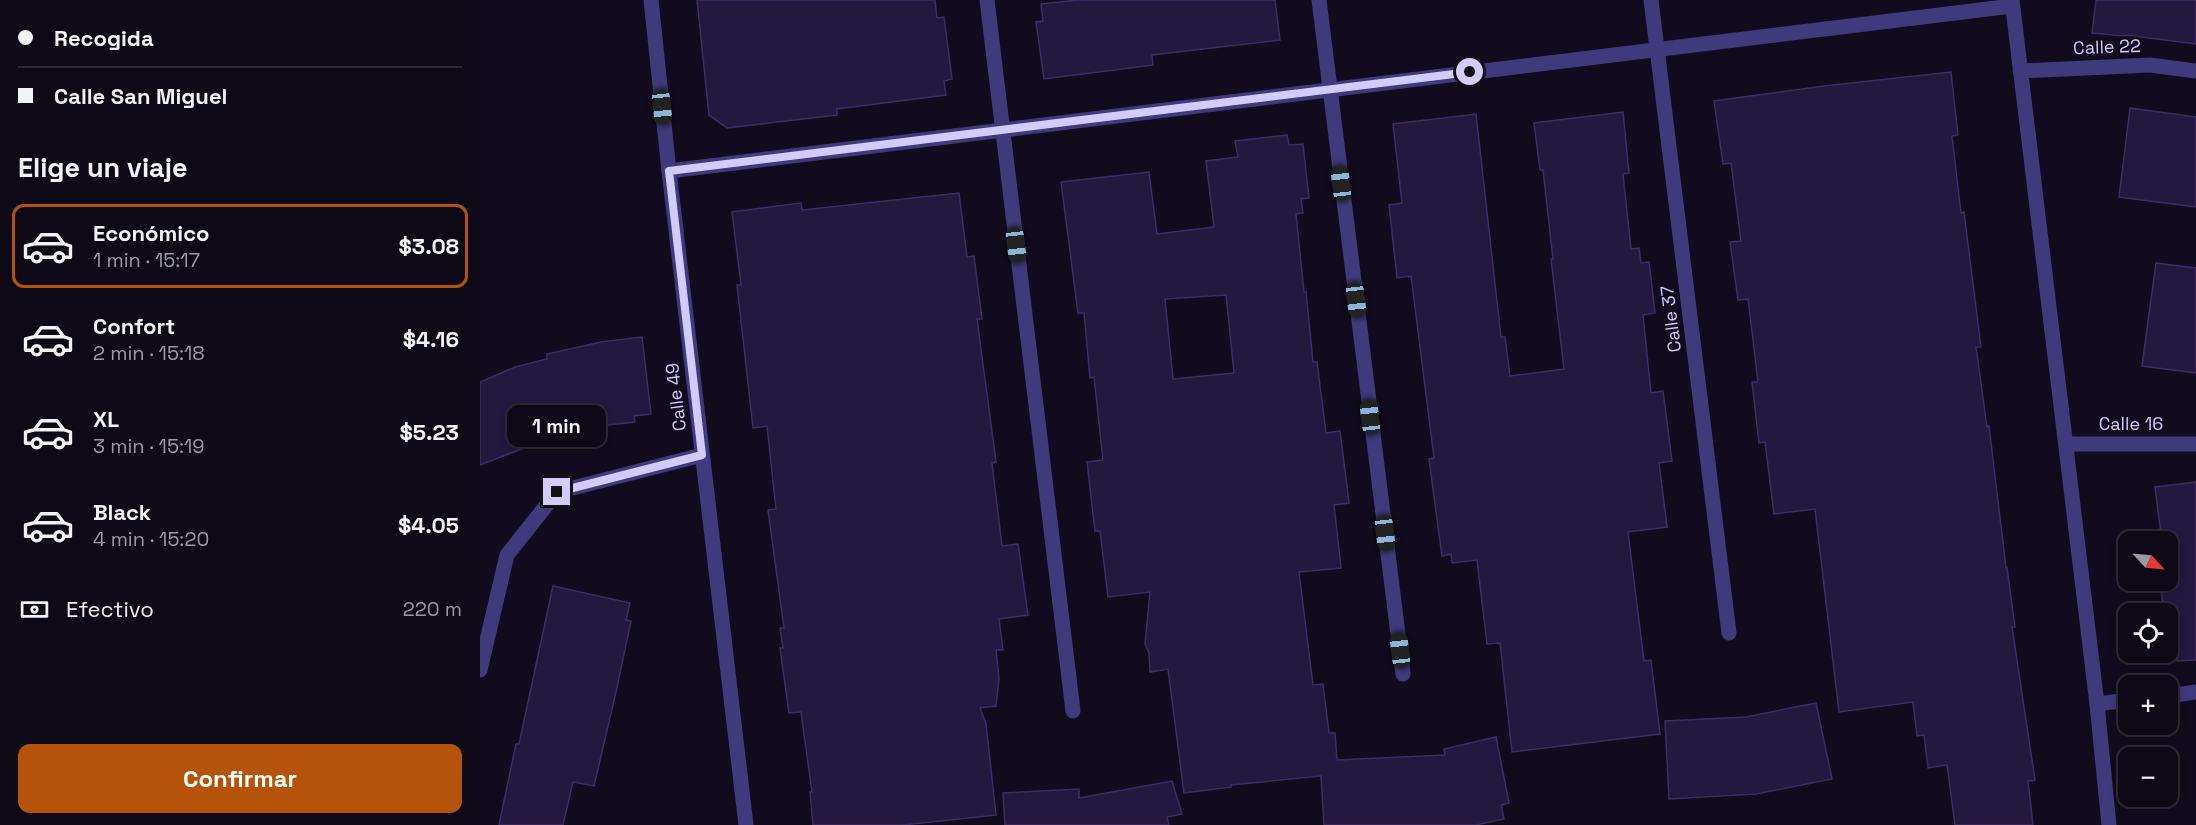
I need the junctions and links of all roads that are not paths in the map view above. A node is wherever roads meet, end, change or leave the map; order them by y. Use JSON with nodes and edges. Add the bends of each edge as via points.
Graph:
{"nodes":[{"id":1,"x":651,"y":0,"type":"edge"},
{"id":2,"x":987,"y":0,"type":"edge"},
{"id":3,"x":1319,"y":0,"type":"edge"},
{"id":4,"x":1651,"y":0,"type":"edge"},
{"id":5,"x":2012,"y":3,"type":"edge"},
{"id":6,"x":1657,"y":50,"type":"junction"},
{"id":7,"x":2020,"y":71,"type":"junction"},
{"id":8,"x":2196,"y":71,"type":"edge"},
{"id":9,"x":1330,"y":89,"type":"junction"},
{"id":10,"x":1002,"y":129,"type":"junction"},
{"id":11,"x":669,"y":171,"type":"junction"},
{"id":12,"x":2066,"y":444,"type":"junction"},
{"id":13,"x":2196,"y":444,"type":"edge"},
{"id":14,"x":702,"y":455,"type":"junction"},
{"id":15,"x":1729,"y":633,"type":"dead end"},
{"id":16,"x":480,"y":670,"type":"edge"},
{"id":17,"x":1403,"y":674,"type":"dead end"},
{"id":18,"x":2196,"y":692,"type":"edge"},
{"id":19,"x":2178,"y":695,"type":"edge"},
{"id":20,"x":2118,"y":701,"type":"edge"},
{"id":21,"x":2097,"y":704,"type":"junction"},
{"id":22,"x":1073,"y":711,"type":"dead end"},
{"id":23,"x":746,"y":825,"type":"edge"},
{"id":24,"x":2109,"y":825,"type":"edge"}],
"edges":[{"from":1,"to":11,"type":"street","name":"Calle 49"},
{"from":2,"to":10,"type":"street"},
{"from":3,"to":9,"type":"street"},
{"from":4,"to":6,"type":"street","name":"Calle 37"},
{"from":5,"to":6,"type":"street"},
{"from":5,"to":7,"type":"street"},
{"from":6,"to":9,"type":"street"},
{"from":6,"to":15,"type":"street","name":"Calle 37"},
{"from":7,"to":8,"type":"street","name":"Calle 22","via":[[2150,65]]},
{"from":7,"to":12,"type":"street"},
{"from":9,"to":10,"type":"street"},
{"from":9,"to":17,"type":"street"},
{"from":10,"to":11,"type":"street"},
{"from":10,"to":22,"type":"street"},
{"from":11,"to":14,"type":"street","name":"Calle 49"},
{"from":12,"to":13,"type":"street","name":"Calle 16"},
{"from":12,"to":21,"type":"street"},
{"from":14,"to":16,"type":"street","via":[[557,492],[507,555]]},
{"from":14,"to":23,"type":"street","name":"Calle 49"},
{"from":18,"to":19,"type":"street"},
{"from":20,"to":21,"type":"street"},
{"from":21,"to":24,"type":"street"}]}
